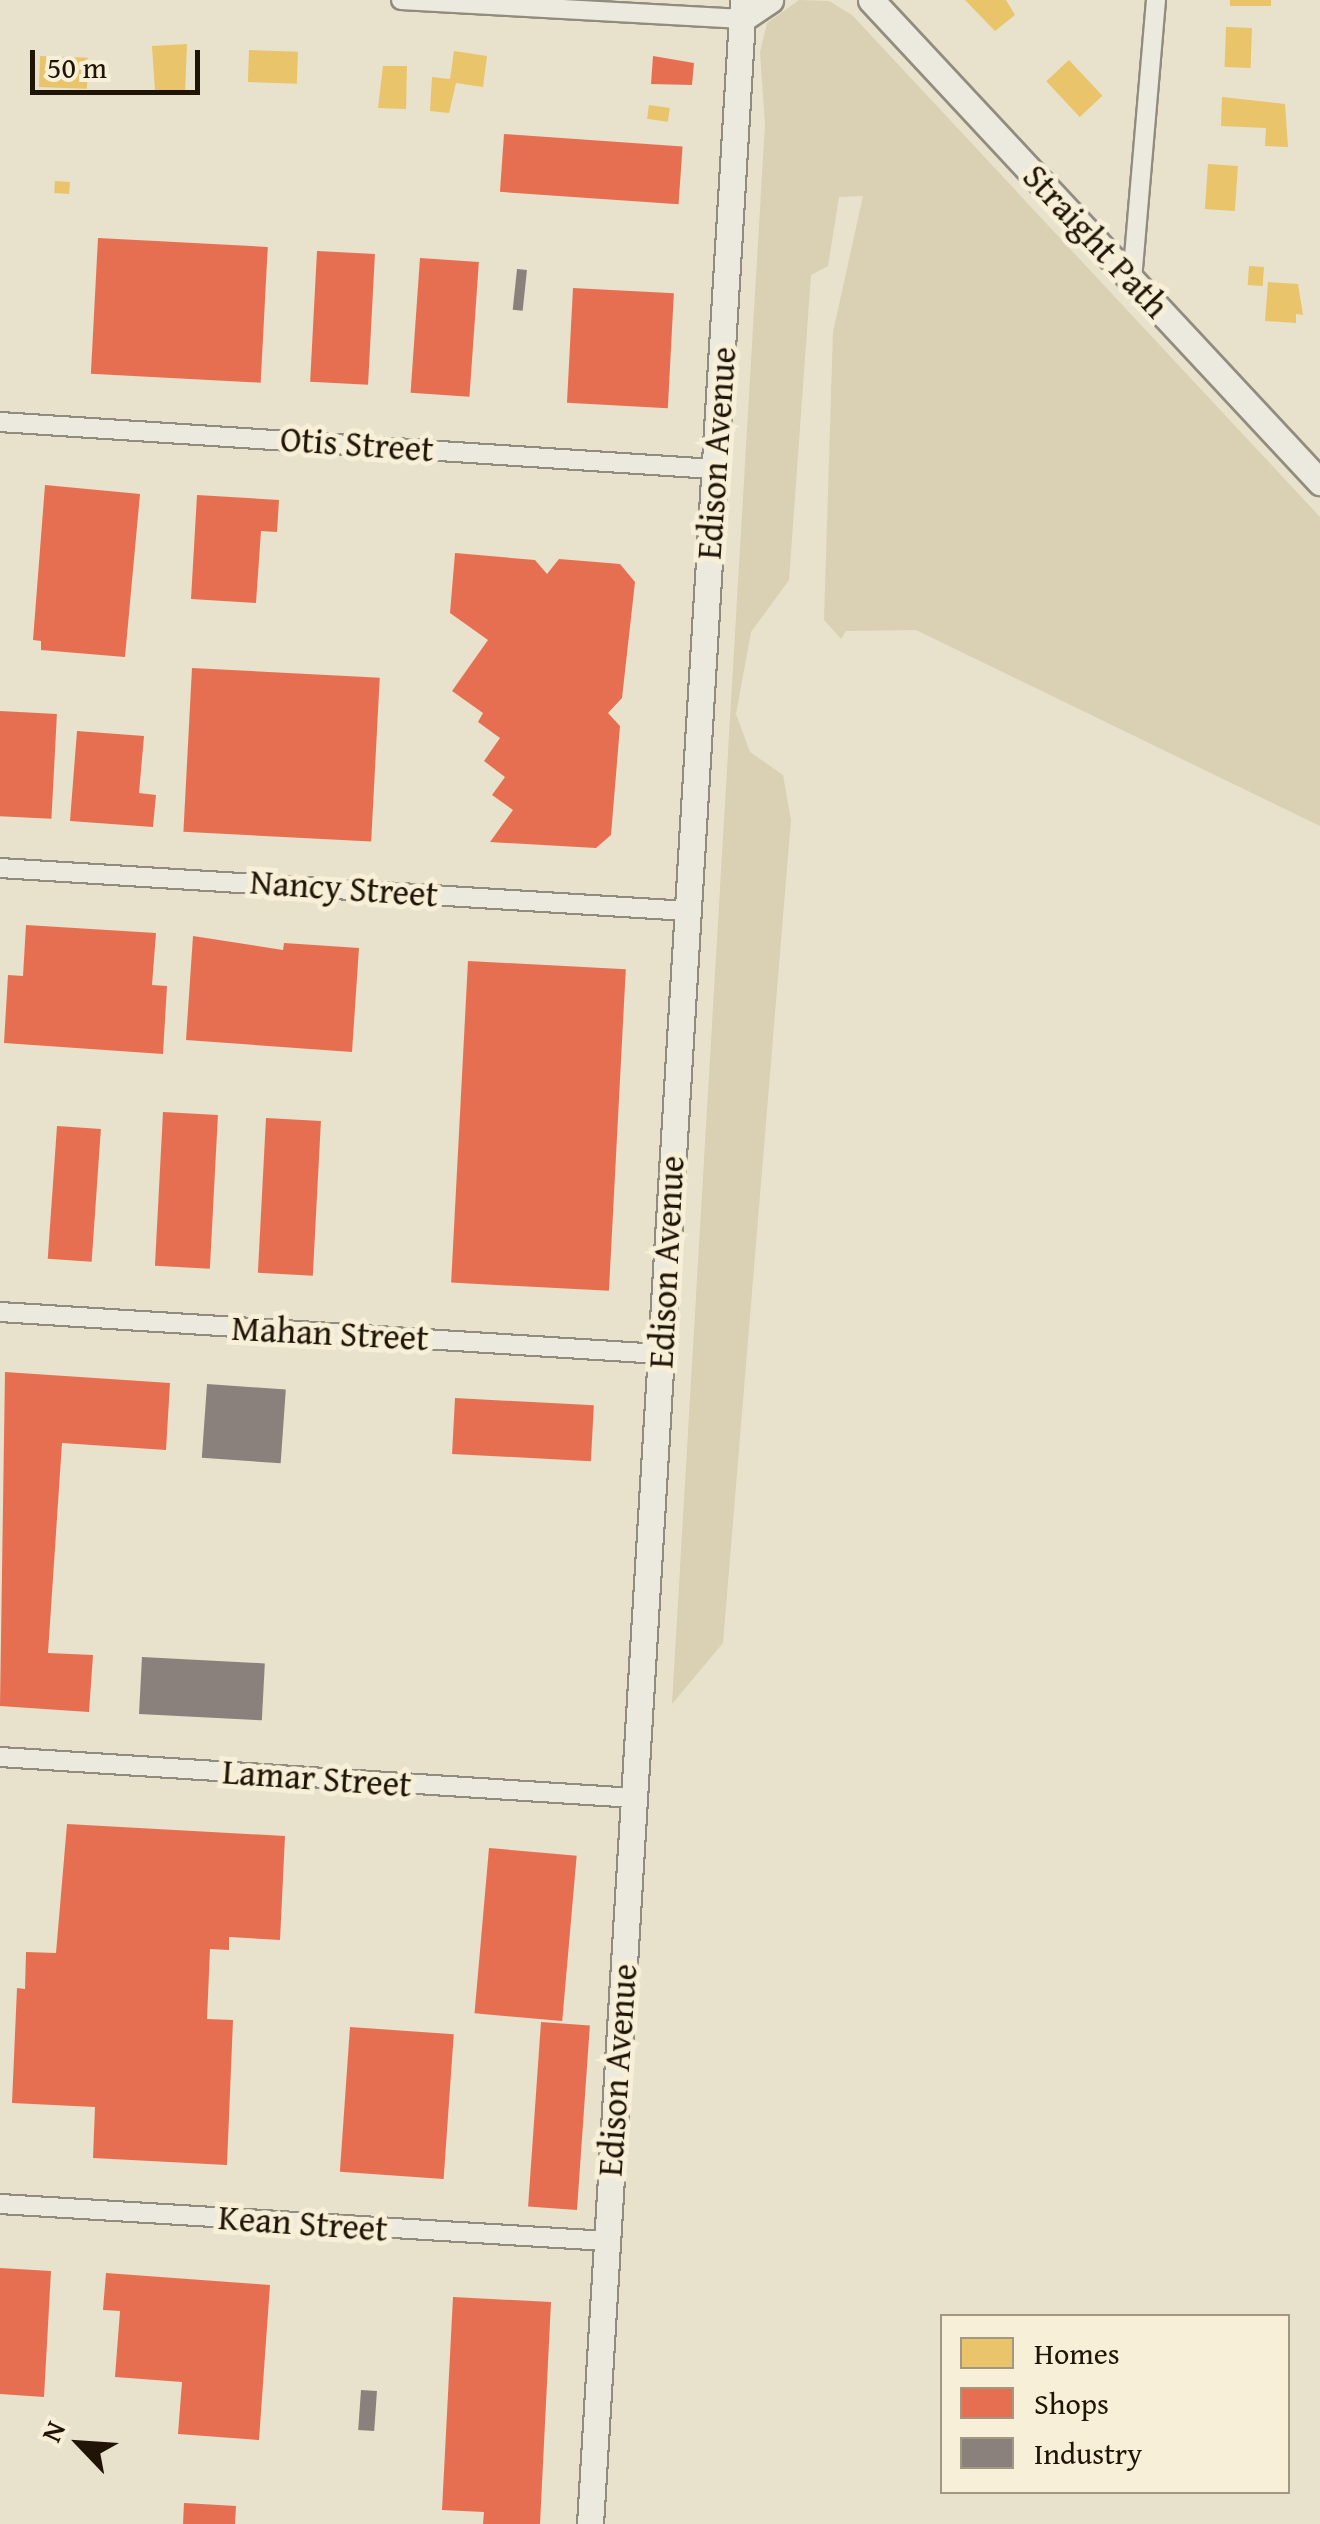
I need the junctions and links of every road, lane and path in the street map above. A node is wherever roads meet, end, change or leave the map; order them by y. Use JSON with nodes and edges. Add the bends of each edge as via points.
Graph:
{"nodes":[{"id":1,"x":401,"y":0,"type":"edge"},
{"id":2,"x":770,"y":0,"type":"edge"},
{"id":3,"x":872,"y":0,"type":"edge"},
{"id":4,"x":1156,"y":0,"type":"edge"},
{"id":5,"x":743,"y":10,"type":"edge"},
{"id":6,"x":1132,"y":280,"type":"junction"},
{"id":7,"x":0,"y":422,"type":"edge"},
{"id":8,"x":714,"y":469,"type":"junction"},
{"id":9,"x":1320,"y":482,"type":"edge"},
{"id":10,"x":0,"y":868,"type":"edge"},
{"id":11,"x":688,"y":910,"type":"junction"},
{"id":12,"x":0,"y":1312,"type":"edge"},
{"id":13,"x":661,"y":1354,"type":"junction"},
{"id":14,"x":0,"y":1757,"type":"edge"},
{"id":15,"x":634,"y":1798,"type":"junction"},
{"id":16,"x":0,"y":2204,"type":"edge"},
{"id":17,"x":607,"y":2242,"type":"junction"},
{"id":18,"x":590,"y":2524,"type":"edge"}],
"edges":[{"from":1,"to":5,"type":"street","via":[[592,12]]},
{"from":2,"to":5,"type":"street"},
{"from":3,"to":6,"type":"street","name":"Straight Path"},
{"from":4,"to":6,"type":"street"},
{"from":5,"to":8,"type":"street","name":"Edison Avenue"},
{"from":6,"to":9,"type":"street","name":"Straight Path"},
{"from":7,"to":8,"type":"street","name":"Otis Street"},
{"from":8,"to":11,"type":"street","name":"Edison Avenue"},
{"from":10,"to":11,"type":"street","name":"Nancy Street"},
{"from":11,"to":13,"type":"street","name":"Edison Avenue"},
{"from":12,"to":13,"type":"street","name":"Mahan Street"},
{"from":13,"to":15,"type":"street","name":"Edison Avenue"},
{"from":14,"to":15,"type":"street","name":"Lamar Street"},
{"from":15,"to":17,"type":"street","name":"Edison Avenue"},
{"from":16,"to":17,"type":"street","name":"Kean Street"},
{"from":17,"to":18,"type":"street","name":"Edison Avenue"}]}
